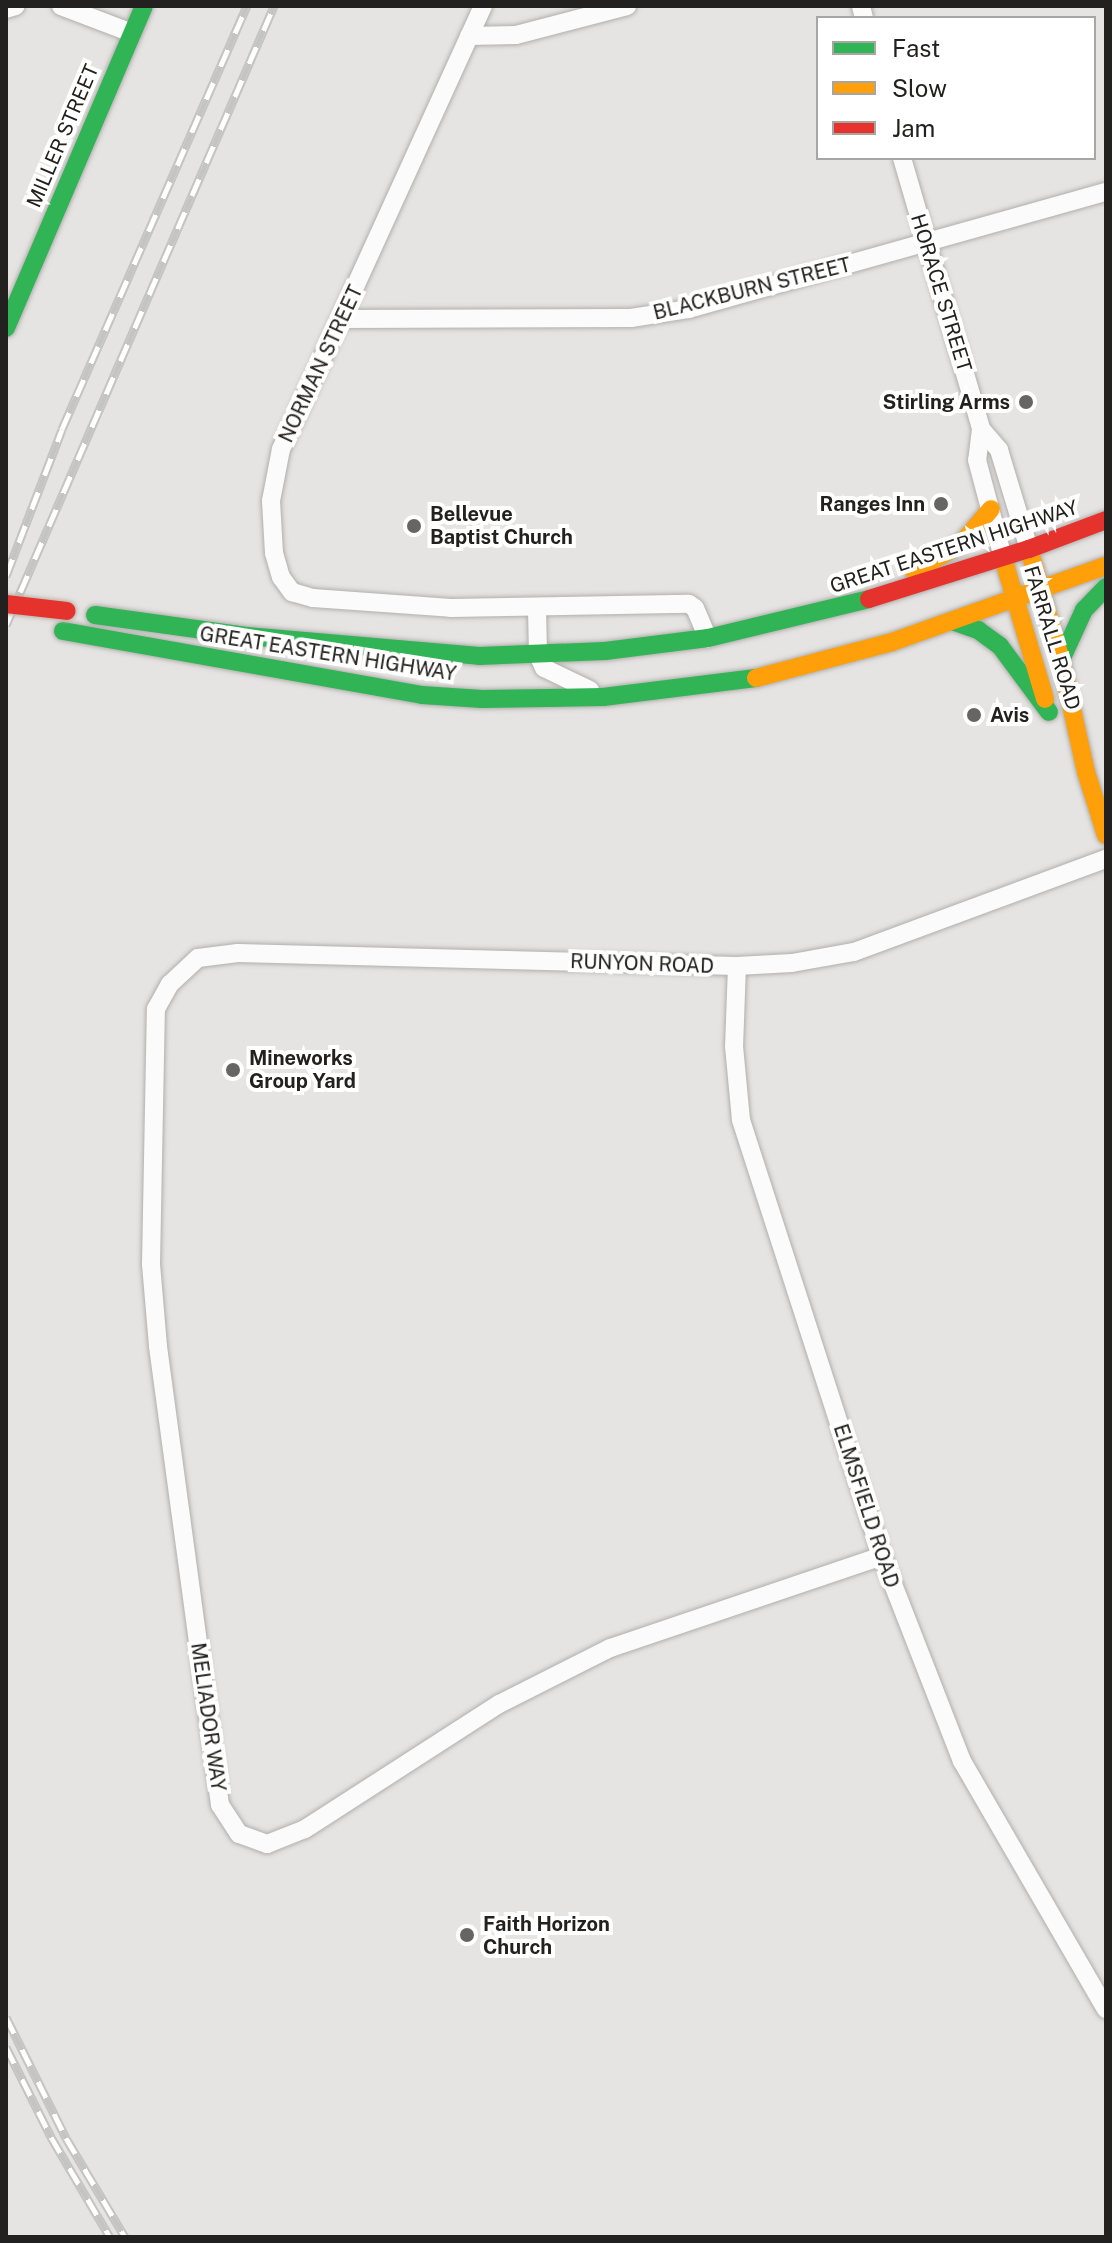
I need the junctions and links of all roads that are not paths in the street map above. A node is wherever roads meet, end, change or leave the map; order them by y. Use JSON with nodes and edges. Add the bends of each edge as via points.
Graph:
{"nodes":[{"id":1,"x":16,"y":6,"type":"edge"},
{"id":2,"x":61,"y":6,"type":"edge"},
{"id":3,"x":144,"y":6,"type":"edge"},
{"id":4,"x":483,"y":6,"type":"edge"},
{"id":5,"x":627,"y":6,"type":"edge"},
{"id":6,"x":6,"y":9,"type":"edge"},
{"id":7,"x":132,"y":33,"type":"junction"},
{"id":8,"x":469,"y":36,"type":"junction"},
{"id":9,"x":903,"y":160,"type":"edge"},
{"id":10,"x":1106,"y":192,"type":"edge"},
{"id":11,"x":926,"y":244,"type":"junction"},
{"id":12,"x":341,"y":319,"type":"junction"},
{"id":13,"x":6,"y":328,"type":"edge"},
{"id":14,"x":981,"y":429,"type":"junction"},
{"id":15,"x":991,"y":509,"type":"junction"},
{"id":16,"x":1106,"y":520,"type":"edge"},
{"id":17,"x":1029,"y":549,"type":"junction"},
{"id":18,"x":1003,"y":558,"type":"junction"},
{"id":19,"x":1106,"y":566,"type":"edge"},
{"id":20,"x":1106,"y":587,"type":"edge"},
{"id":21,"x":1042,"y":589,"type":"junction"},
{"id":22,"x":891,"y":593,"type":"junction"},
{"id":23,"x":1017,"y":597,"type":"junction"},
{"id":24,"x":6,"y":604,"type":"edge"},
{"id":25,"x":537,"y":608,"type":"junction"},
{"id":26,"x":952,"y":621,"type":"junction"},
{"id":27,"x":56,"y":630,"type":"dead end"},
{"id":28,"x":708,"y":638,"type":"junction"},
{"id":29,"x":538,"y":655,"type":"junction"},
{"id":30,"x":1061,"y":660,"type":"junction"},
{"id":31,"x":603,"y":697,"type":"junction"},
{"id":32,"x":1049,"y":712,"type":"junction"},
{"id":33,"x":1086,"y":772,"type":"junction"},
{"id":34,"x":1106,"y":835,"type":"edge"},
{"id":35,"x":1106,"y":859,"type":"edge"},
{"id":36,"x":737,"y":966,"type":"junction"},
{"id":37,"x":170,"y":984,"type":"joint"},
{"id":38,"x":882,"y":1556,"type":"junction"},
{"id":39,"x":1106,"y":2009,"type":"edge"}],
"edges":[{"from":1,"to":6,"type":"street"},
{"from":2,"to":7,"type":"street"},
{"from":3,"to":7,"type":"main road","name":"MILLER STREET"},
{"from":4,"to":8,"type":"street","name":"NORMAN STREET"},
{"from":5,"to":8,"type":"street","via":[[516,35]]},
{"from":7,"to":13,"type":"main road","name":"MILLER STREET"},
{"from":8,"to":12,"type":"street","name":"NORMAN STREET"},
{"from":9,"to":11,"type":"street","name":"HORACE STREET"},
{"from":10,"to":11,"type":"street","name":"BLACKBURN STREET"},
{"from":11,"to":12,"type":"street","name":"BLACKBURN STREET","via":[[689,309],[631,318]]},
{"from":11,"to":14,"type":"street","name":"HORACE STREET"},
{"from":12,"to":25,"type":"street","name":"NORMAN STREET","via":[[280,455],[271,501],[281,577],[292,592],[313,598]]},
{"from":14,"to":15,"type":"street","name":"HORACE STREET","via":[[977,460]]},
{"from":14,"to":17,"type":"street","name":"HORACE STREET","via":[[999,450]]},
{"from":15,"to":18,"type":"street","name":"HORACE STREET"},
{"from":15,"to":22,"type":"main road","via":[[961,544],[904,576]]},
{"from":16,"to":17,"type":"main road","name":"GREAT EASTERN HIGHWAY"},
{"from":17,"to":18,"type":"main road","name":"GREAT EASTERN HIGHWAY"},
{"from":17,"to":21,"type":"main road","name":"FARRALL ROAD"},
{"from":18,"to":22,"type":"main road","name":"GREAT EASTERN HIGHWAY"},
{"from":18,"to":23,"type":"main road","name":"FARRALL ROAD"},
{"from":19,"to":21,"type":"main road","name":"GREAT EASTERN HIGHWAY"},
{"from":20,"to":30,"type":"main road","via":[[1084,610]]},
{"from":21,"to":23,"type":"main road","name":"GREAT EASTERN HIGHWAY"},
{"from":21,"to":30,"type":"main road","name":"FARRALL ROAD"},
{"from":22,"to":28,"type":"main road","name":"GREAT EASTERN HIGHWAY"},
{"from":23,"to":26,"type":"main road","name":"GREAT EASTERN HIGHWAY"},
{"from":23,"to":32,"type":"main road","name":"FARRALL ROAD"},
{"from":24,"to":29,"type":"main road","name":"GREAT EASTERN HIGHWAY","bridge":true,"via":[[356,647]]},
{"from":25,"to":28,"type":"street","name":"NORMAN STREET","via":[[689,604]]},
{"from":25,"to":29,"type":"street"},
{"from":26,"to":31,"type":"main road","name":"GREAT EASTERN HIGHWAY","via":[[794,670],[718,685]]},
{"from":26,"to":32,"type":"main road","via":[[978,630],[1000,646]]},
{"from":27,"to":31,"type":"main road","name":"GREAT EASTERN HIGHWAY","via":[[422,695]]},
{"from":28,"to":29,"type":"main road","name":"GREAT EASTERN HIGHWAY"},
{"from":29,"to":31,"type":"street","via":[[544,668]]},
{"from":30,"to":33,"type":"main road","name":"FARRALL ROAD"},
{"from":32,"to":33,"type":"main road","name":"FARRALL ROAD"},
{"from":33,"to":34,"type":"main road","name":"FARRALL ROAD"},
{"from":35,"to":36,"type":"street","name":"RUNYON ROAD","via":[[854,952]]},
{"from":36,"to":37,"type":"street","name":"RUNYON ROAD","via":[[238,953],[198,958]]},
{"from":36,"to":38,"type":"street","name":"ELMSFIELD ROAD","via":[[734,1046],[741,1120]]},
{"from":37,"to":38,"type":"street","name":"MELIADOR WAY","via":[[156,1009],[151,1264],[220,1805],[239,1834],[267,1844],[305,1829],[499,1704],[610,1648]]},
{"from":38,"to":39,"type":"street","name":"ELMSFIELD ROAD","via":[[962,1761]]}]}
